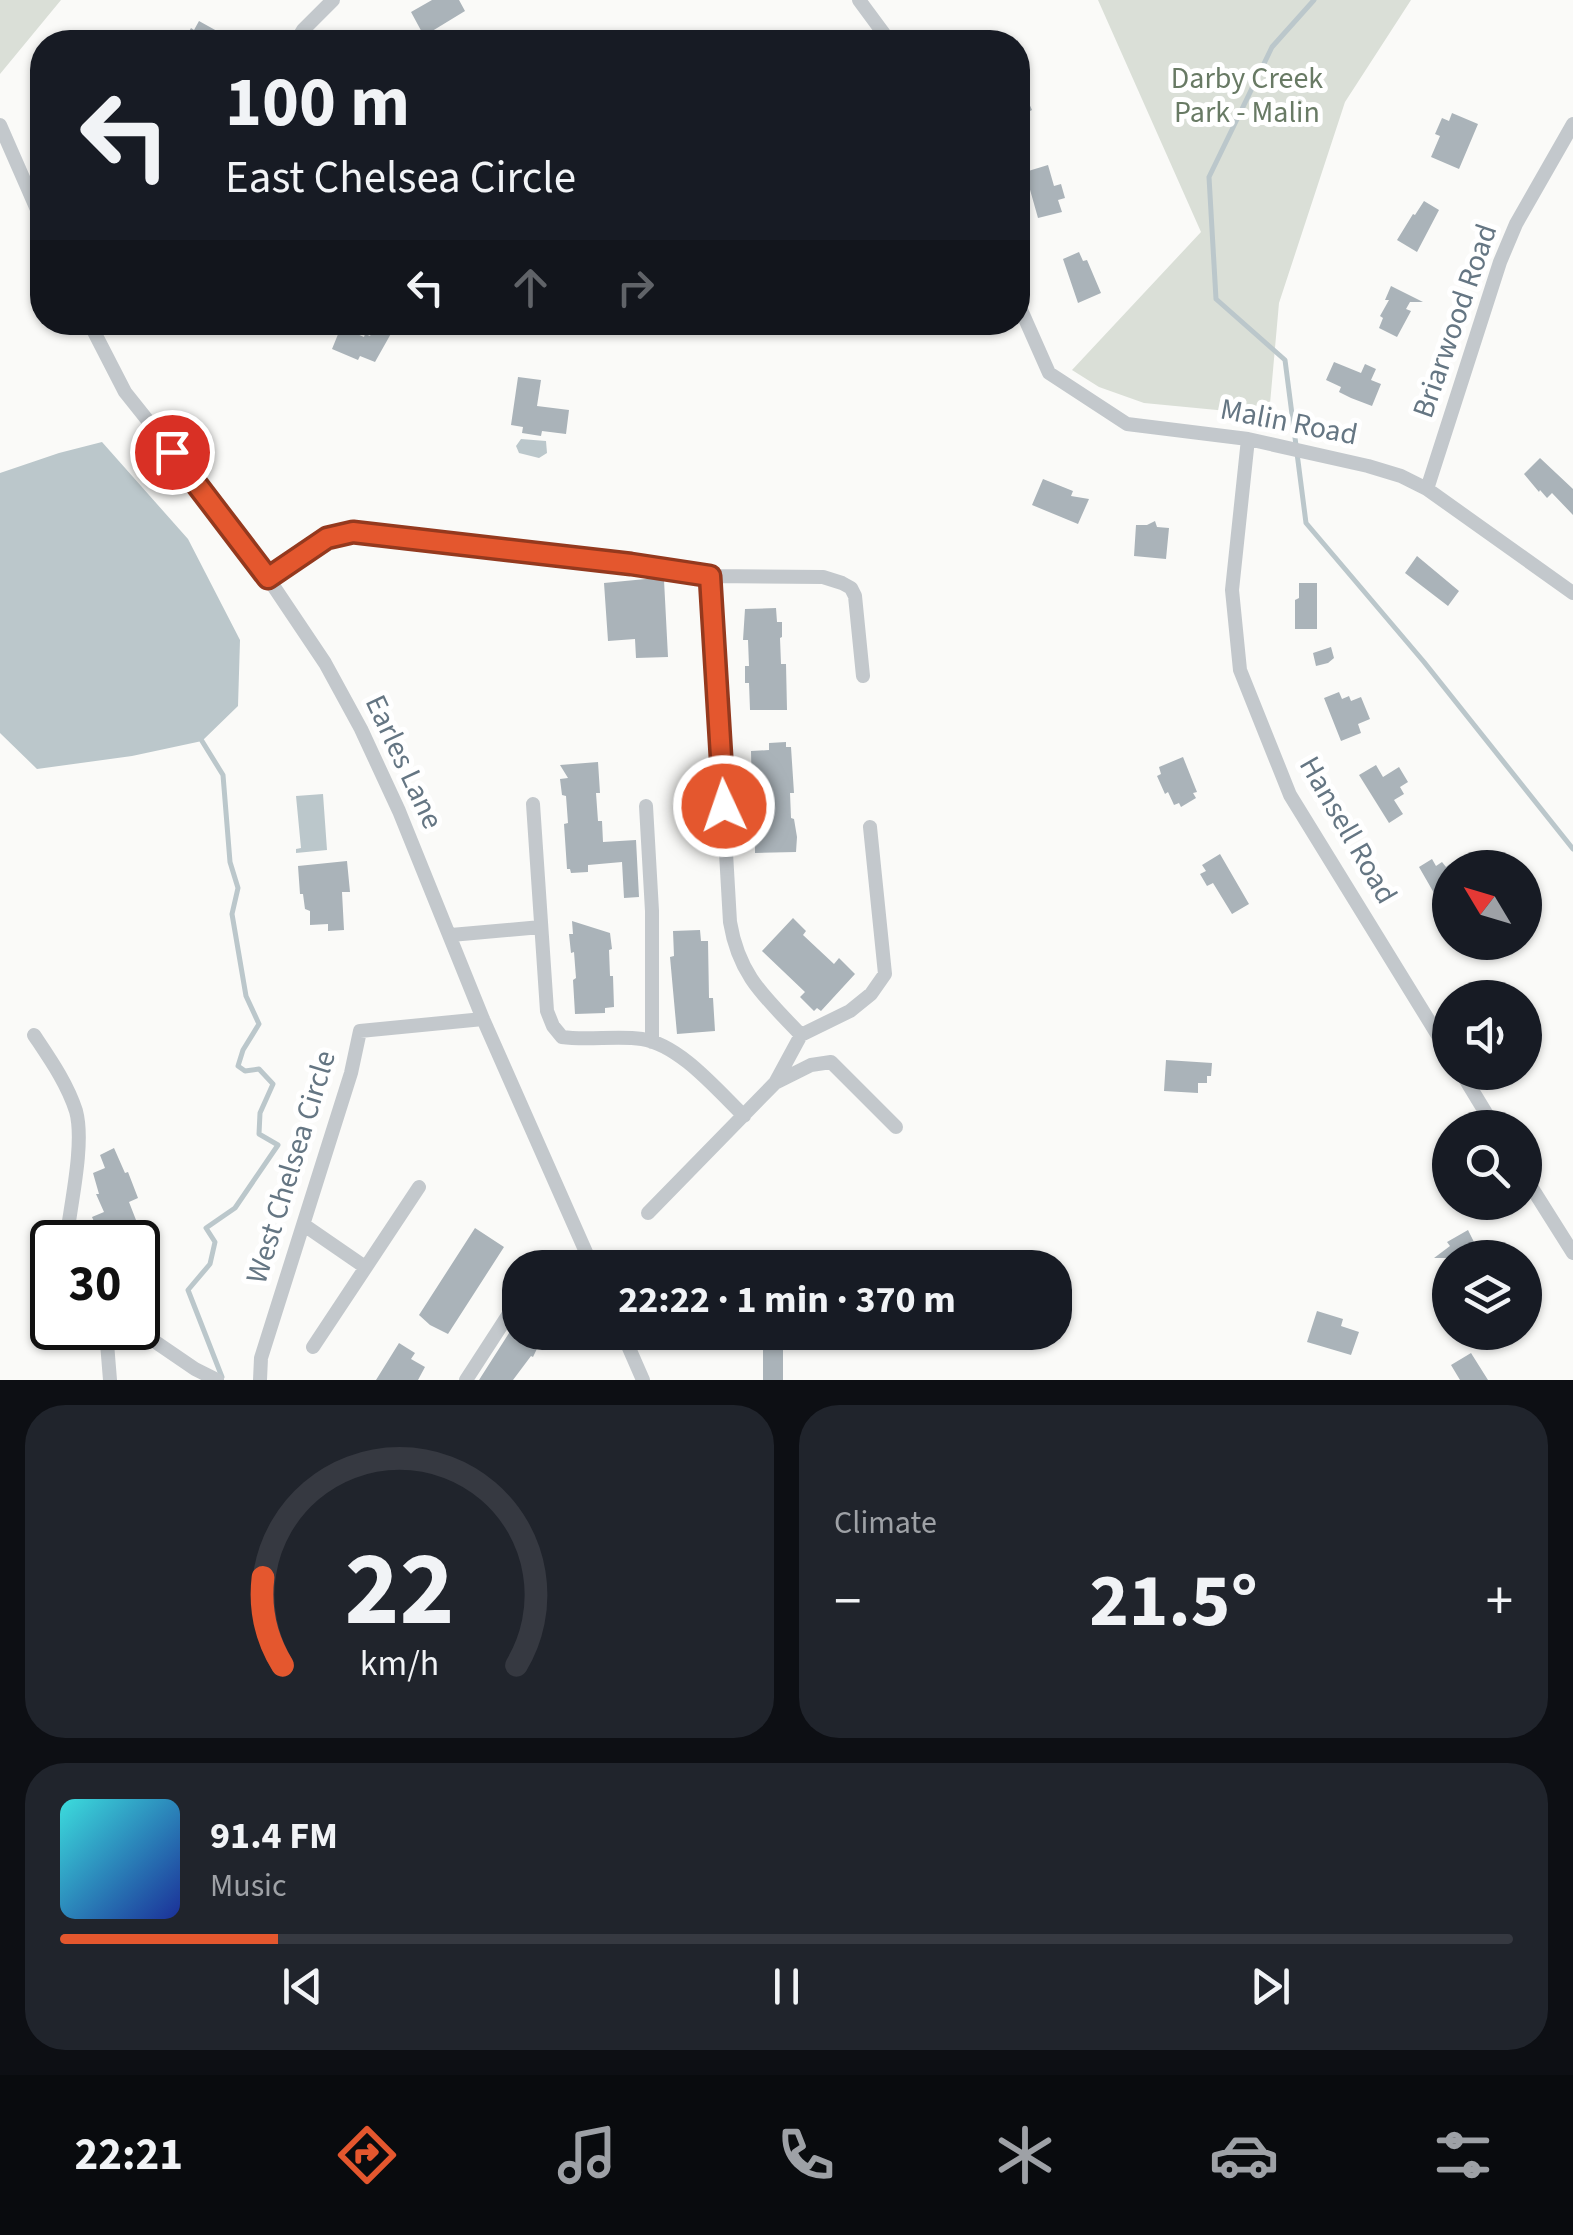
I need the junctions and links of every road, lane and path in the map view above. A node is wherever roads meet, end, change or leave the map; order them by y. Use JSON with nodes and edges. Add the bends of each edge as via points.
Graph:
{"nodes":[{"id":1,"x":333,"y":0,"type":"edge"},
{"id":2,"x":859,"y":0,"type":"edge"},
{"id":3,"x":303,"y":30,"type":"edge"},
{"id":4,"x":881,"y":30,"type":"edge"},
{"id":5,"x":1573,"y":124,"type":"edge"},
{"id":6,"x":0,"y":125,"type":"edge"},
{"id":7,"x":30,"y":194,"type":"edge"},
{"id":8,"x":1030,"y":330,"type":"edge"},
{"id":9,"x":96,"y":335,"type":"edge"},
{"id":10,"x":1248,"y":439,"type":"junction"},
{"id":11,"x":1427,"y":489,"type":"junction"},
{"id":12,"x":710,"y":576,"type":"junction"},
{"id":13,"x":268,"y":578,"type":"junction"},
{"id":14,"x":1573,"y":593,"type":"edge"},
{"id":15,"x":863,"y":676,"type":"dead end"},
{"id":16,"x":532,"y":804,"type":"dead end"},
{"id":17,"x":646,"y":806,"type":"dead end"},
{"id":18,"x":870,"y":827,"type":"dead end"},
{"id":19,"x":541,"y":928,"type":"junction"},
{"id":20,"x":451,"y":935,"type":"junction"},
{"id":21,"x":484,"y":1019,"type":"junction"},
{"id":22,"x":1432,"y":1026,"type":"edge"},
{"id":23,"x":801,"y":1035,"type":"junction"},
{"id":24,"x":34,"y":1036,"type":"dead end"},
{"id":25,"x":652,"y":1042,"type":"junction"},
{"id":26,"x":775,"y":1084,"type":"junction"},
{"id":27,"x":744,"y":1116,"type":"junction"},
{"id":28,"x":896,"y":1127,"type":"dead end"},
{"id":29,"x":419,"y":1187,"type":"dead end"},
{"id":30,"x":1542,"y":1203,"type":"edge"},
{"id":31,"x":648,"y":1213,"type":"dead end"},
{"id":32,"x":69,"y":1220,"type":"edge"},
{"id":33,"x":304,"y":1225,"type":"junction"},
{"id":34,"x":585,"y":1250,"type":"edge"},
{"id":35,"x":1573,"y":1253,"type":"edge"},
{"id":36,"x":365,"y":1266,"type":"junction"},
{"id":37,"x":502,"y":1324,"type":"edge"},
{"id":38,"x":160,"y":1344,"type":"edge"},
{"id":39,"x":313,"y":1347,"type":"dead end"},
{"id":40,"x":108,"y":1350,"type":"edge"},
{"id":41,"x":630,"y":1350,"type":"edge"},
{"id":42,"x":110,"y":1380,"type":"edge"},
{"id":43,"x":216,"y":1380,"type":"edge"},
{"id":44,"x":260,"y":1380,"type":"edge"},
{"id":45,"x":466,"y":1380,"type":"edge"},
{"id":46,"x":643,"y":1380,"type":"edge"}],
"edges":[{"from":1,"to":3,"type":"street"},
{"from":2,"to":4,"type":"street"},
{"from":5,"to":11,"type":"street","name":"Briarwood Road","via":[[1500,262]]},
{"from":6,"to":7,"type":"street"},
{"from":8,"to":10,"type":"street","name":"Malin Road","via":[[1049,373],[1128,424]]},
{"from":9,"to":13,"type":"street","name":"Earles Lane","via":[[125,392]]},
{"from":10,"to":11,"type":"street","name":"Malin Road","via":[[1368,466]]},
{"from":10,"to":22,"type":"street","name":"Hansell Road","via":[[1232,590],[1240,670],[1290,795]]},
{"from":11,"to":14,"type":"street","name":"Malin Road"},
{"from":12,"to":13,"type":"street","via":[[353,532],[327,538]]},
{"from":12,"to":15,"type":"street","via":[[823,578],[850,588]]},
{"from":12,"to":23,"type":"street","via":[[734,946],[760,991]]},
{"from":13,"to":20,"type":"street","name":"Earles Lane","via":[[360,729]]},
{"from":16,"to":19,"type":"street"},
{"from":17,"to":25,"type":"street"},
{"from":18,"to":23,"type":"street","via":[[885,974],[850,1010]]},
{"from":19,"to":20,"type":"street"},
{"from":19,"to":25,"type":"street","via":[[547,1011],[562,1037]]},
{"from":20,"to":21,"type":"street","name":"Earles Lane"},
{"from":21,"to":33,"type":"street","name":"West Chelsea Circle","via":[[360,1031]]},
{"from":21,"to":34,"type":"street","name":"Earles Lane"},
{"from":23,"to":26,"type":"street"},
{"from":24,"to":32,"type":"street","via":[[70,1095],[78,1122]]},
{"from":25,"to":27,"type":"street","via":[[688,1063]]},
{"from":26,"to":27,"type":"street"},
{"from":26,"to":28,"type":"street","via":[[831,1062]]},
{"from":27,"to":31,"type":"street"},
{"from":29,"to":36,"type":"street"},
{"from":30,"to":35,"type":"street"},
{"from":33,"to":36,"type":"street"},
{"from":33,"to":44,"type":"street","name":"West Chelsea Circle","via":[[261,1358]]},
{"from":36,"to":39,"type":"street"},
{"from":37,"to":45,"type":"street"},
{"from":38,"to":43,"type":"street"},
{"from":40,"to":42,"type":"street"},
{"from":41,"to":46,"type":"street"}]}
